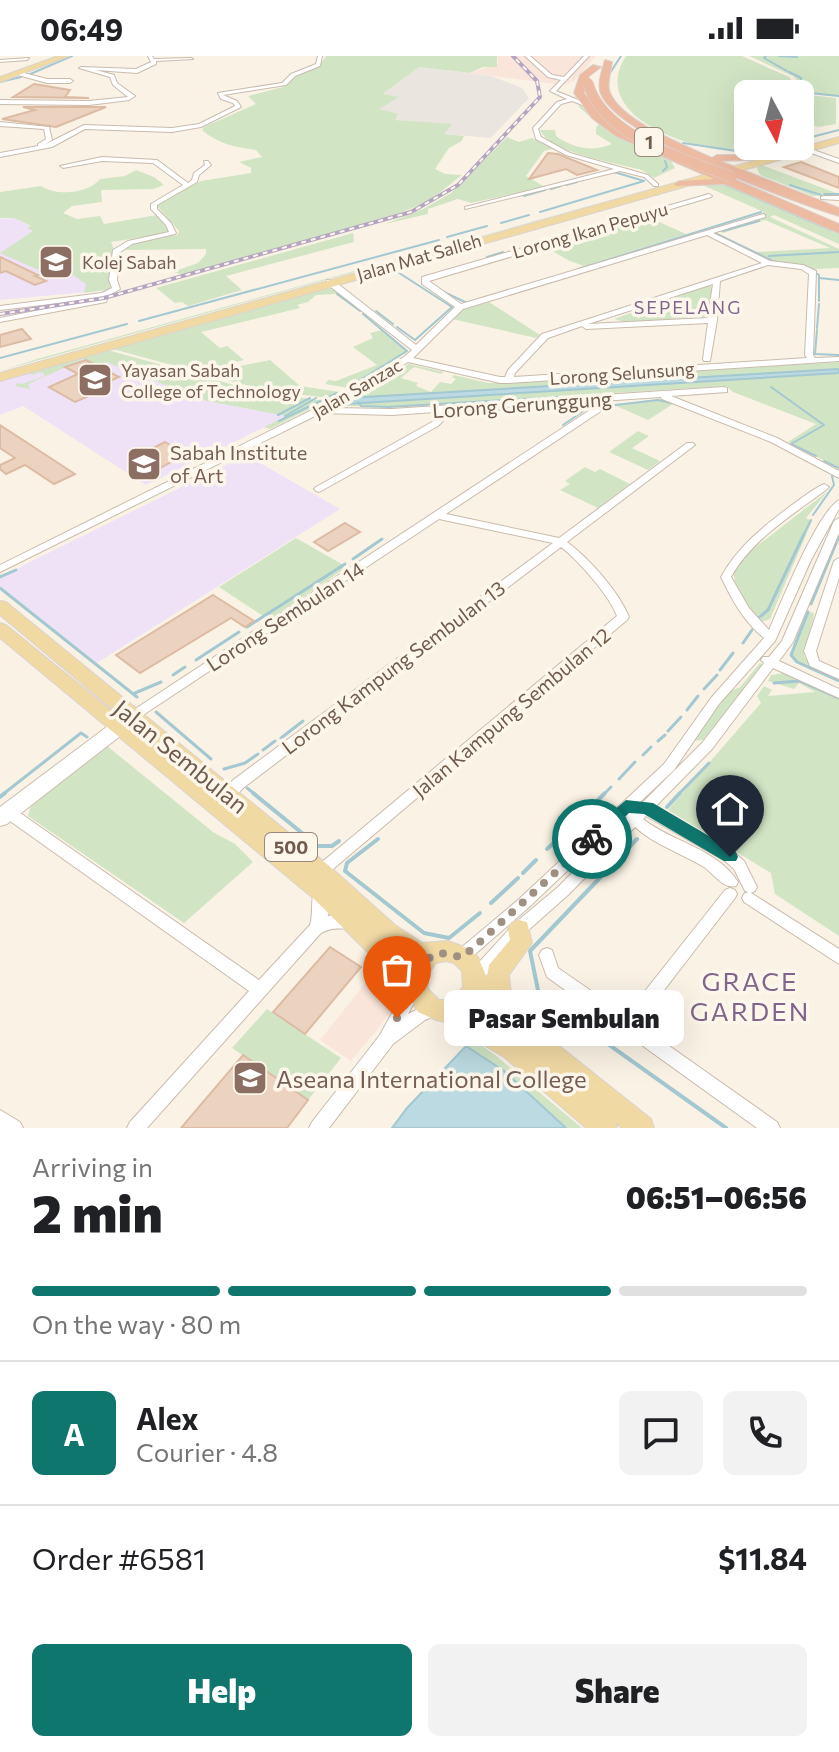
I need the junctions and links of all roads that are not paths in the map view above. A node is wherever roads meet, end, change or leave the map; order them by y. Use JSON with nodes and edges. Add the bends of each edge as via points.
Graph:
{"nodes":[{"id":1,"x":56,"y":56,"type":"edge"},
{"id":2,"x":65,"y":56,"type":"edge"},
{"id":3,"x":320,"y":56,"type":"edge"},
{"id":4,"x":527,"y":56,"type":"edge"},
{"id":5,"x":152,"y":58,"type":"edge"},
{"id":6,"x":608,"y":58,"type":"edge"},
{"id":7,"x":27,"y":59,"type":"dead end"},
{"id":8,"x":191,"y":59,"type":"dead end"},
{"id":9,"x":592,"y":60,"type":"edge"},
{"id":10,"x":0,"y":61,"type":"edge"},
{"id":11,"x":20,"y":74,"type":"junction"},
{"id":12,"x":568,"y":77,"type":"junction"},
{"id":13,"x":0,"y":78,"type":"edge"},
{"id":14,"x":70,"y":81,"type":"dead end"},
{"id":15,"x":592,"y":83,"type":"junction"},
{"id":16,"x":555,"y":93,"type":"junction"},
{"id":17,"x":572,"y":99,"type":"junction"},
{"id":18,"x":0,"y":102,"type":"edge"},
{"id":19,"x":559,"y":103,"type":"junction"},
{"id":20,"x":585,"y":104,"type":"junction"},
{"id":21,"x":0,"y":124,"type":"edge"},
{"id":22,"x":839,"y":138,"type":"edge"},
{"id":23,"x":814,"y":144,"type":"edge"},
{"id":24,"x":0,"y":148,"type":"edge"},
{"id":25,"x":814,"y":152,"type":"edge"},
{"id":26,"x":698,"y":153,"type":"junction"},
{"id":27,"x":0,"y":155,"type":"edge"},
{"id":28,"x":673,"y":158,"type":"junction"},
{"id":29,"x":734,"y":158,"type":"edge"},
{"id":30,"x":752,"y":160,"type":"edge"},
{"id":31,"x":756,"y":160,"type":"edge"},
{"id":32,"x":839,"y":161,"type":"edge"},
{"id":33,"x":206,"y":162,"type":"dead end"},
{"id":34,"x":63,"y":166,"type":"dead end"},
{"id":35,"x":728,"y":167,"type":"junction"},
{"id":36,"x":621,"y":169,"type":"junction"},
{"id":37,"x":706,"y":173,"type":"junction"},
{"id":38,"x":659,"y":184,"type":"junction"},
{"id":39,"x":680,"y":184,"type":"junction"},
{"id":40,"x":187,"y":185,"type":"junction"},
{"id":41,"x":776,"y":186,"type":"junction"},
{"id":42,"x":739,"y":188,"type":"junction"},
{"id":43,"x":796,"y":194,"type":"junction"},
{"id":44,"x":709,"y":196,"type":"dead end"},
{"id":45,"x":467,"y":208,"type":"dead end"},
{"id":46,"x":838,"y":215,"type":"edge"},
{"id":47,"x":763,"y":216,"type":"dead end"},
{"id":48,"x":708,"y":233,"type":"junction"},
{"id":49,"x":768,"y":263,"type":"junction"},
{"id":50,"x":717,"y":279,"type":"junction"},
{"id":51,"x":330,"y":282,"type":"junction"},
{"id":52,"x":104,"y":295,"type":"junction"},
{"id":53,"x":460,"y":307,"type":"junction"},
{"id":54,"x":0,"y":308,"type":"edge"},
{"id":55,"x":610,"y":315,"type":"junction"},
{"id":56,"x":0,"y":320,"type":"edge"},
{"id":57,"x":713,"y":320,"type":"junction"},
{"id":58,"x":622,"y":325,"type":"junction"},
{"id":59,"x":571,"y":328,"type":"junction"},
{"id":60,"x":416,"y":349,"type":"junction"},
{"id":61,"x":407,"y":359,"type":"junction"},
{"id":62,"x":707,"y":359,"type":"dead end"},
{"id":63,"x":839,"y":359,"type":"edge"},
{"id":64,"x":813,"y":361,"type":"junction"},
{"id":65,"x":0,"y":369,"type":"edge"},
{"id":66,"x":0,"y":377,"type":"edge"},
{"id":67,"x":509,"y":380,"type":"junction"},
{"id":68,"x":724,"y":390,"type":"dead end"},
{"id":69,"x":661,"y":395,"type":"junction"},
{"id":70,"x":596,"y":399,"type":"junction"},
{"id":71,"x":439,"y":409,"type":"junction"},
{"id":72,"x":319,"y":410,"type":"junction"},
{"id":73,"x":690,"y":445,"type":"dead end"},
{"id":74,"x":839,"y":475,"type":"edge"},
{"id":75,"x":824,"y":487,"type":"dead end"},
{"id":76,"x":319,"y":489,"type":"dead end"},
{"id":77,"x":839,"y":503,"type":"edge"},
{"id":78,"x":436,"y":515,"type":"junction"},
{"id":79,"x":839,"y":521,"type":"edge"},
{"id":80,"x":559,"y":541,"type":"junction"},
{"id":81,"x":839,"y":561,"type":"edge"},
{"id":82,"x":0,"y":569,"type":"edge"},
{"id":83,"x":825,"y":603,"type":"junction"},
{"id":84,"x":799,"y":612,"type":"junction"},
{"id":85,"x":6,"y":623,"type":"edge"},
{"id":86,"x":771,"y":638,"type":"junction"},
{"id":87,"x":758,"y":654,"type":"junction"},
{"id":88,"x":773,"y":660,"type":"junction"},
{"id":89,"x":839,"y":675,"type":"edge"},
{"id":90,"x":839,"y":685,"type":"edge"},
{"id":91,"x":839,"y":694,"type":"edge"},
{"id":92,"x":129,"y":719,"type":"junction"},
{"id":93,"x":707,"y":746,"type":"junction"},
{"id":94,"x":669,"y":767,"type":"junction"},
{"id":95,"x":228,"y":795,"type":"junction"},
{"id":96,"x":626,"y":807,"type":"junction"},
{"id":97,"x":647,"y":807,"type":"junction"},
{"id":98,"x":4,"y":815,"type":"edge"},
{"id":99,"x":634,"y":821,"type":"junction"},
{"id":100,"x":321,"y":882,"type":"junction"},
{"id":101,"x":731,"y":888,"type":"junction"},
{"id":102,"x":749,"y":892,"type":"junction"},
{"id":103,"x":354,"y":923,"type":"junction"},
{"id":104,"x":316,"y":928,"type":"junction"},
{"id":105,"x":519,"y":929,"type":"junction"},
{"id":106,"x":451,"y":955,"type":"junction"},
{"id":107,"x":547,"y":955,"type":"dead end"},
{"id":108,"x":839,"y":957,"type":"edge"},
{"id":109,"x":476,"y":980,"type":"junction"},
{"id":110,"x":413,"y":984,"type":"junction"},
{"id":111,"x":261,"y":990,"type":"junction"},
{"id":112,"x":441,"y":1009,"type":"junction"},
{"id":113,"x":510,"y":1021,"type":"junction"},
{"id":114,"x":627,"y":1026,"type":"junction"},
{"id":115,"x":386,"y":1040,"type":"junction"},
{"id":116,"x":0,"y":1118,"type":"edge"},
{"id":117,"x":14,"y":1128,"type":"edge"},
{"id":118,"x":136,"y":1128,"type":"edge"},
{"id":119,"x":318,"y":1128,"type":"edge"},
{"id":120,"x":605,"y":1128,"type":"edge"},
{"id":121,"x":642,"y":1128,"type":"edge"},
{"id":122,"x":771,"y":1128,"type":"edge"}],
"edges":[{"from":1,"to":13,"type":"main road"},
{"from":2,"to":11,"type":"main road"},
{"from":3,"to":27,"type":"street","via":[[318,65],[284,84],[220,94],[238,107],[201,125],[163,131],[89,126],[50,146]]},
{"from":4,"to":12,"type":"street","via":[[550,76]]},
{"from":5,"to":8,"type":"street"},
{"from":5,"to":18,"type":"street","via":[[149,67],[137,71],[81,68],[112,76],[129,98]]},
{"from":6,"to":9,"type":"highway"},
{"from":6,"to":15,"type":"highway"},
{"from":6,"to":26,"type":"highway","via":[[604,90],[617,111],[643,129]]},
{"from":7,"to":10,"type":"street"},
{"from":9,"to":12,"type":"street"},
{"from":9,"to":15,"type":"highway"},
{"from":9,"to":20,"type":"highway","via":[[578,88]]},
{"from":11,"to":13,"type":"main road"},
{"from":11,"to":14,"type":"street"},
{"from":12,"to":16,"type":"street","via":[[553,89]]},
{"from":15,"to":46,"type":"highway","number":"1","bridge":true,"via":[[594,104],[628,131]]},
{"from":16,"to":17,"type":"street"},
{"from":16,"to":19,"type":"street","via":[[562,99]]},
{"from":17,"to":19,"type":"street"},
{"from":17,"to":20,"type":"street"},
{"from":19,"to":36,"type":"street","via":[[535,129],[538,138],[568,154]]},
{"from":20,"to":28,"type":"highway","via":[[620,134]]},
{"from":21,"to":24,"type":"street","via":[[46,127],[49,137],[40,145]]},
{"from":22,"to":23,"type":"main road","name":"Jalan Mat Salleh"},
{"from":25,"to":32,"type":"street"},
{"from":26,"to":29,"type":"highway"},
{"from":26,"to":35,"type":"highway"},
{"from":28,"to":37,"type":"highway"},
{"from":28,"to":38,"type":"highway","via":[[677,174]]},
{"from":30,"to":35,"type":"main road","name":"Jalan Mat Salleh"},
{"from":31,"to":41,"type":"highway","via":[[752,170]]},
{"from":33,"to":40,"type":"street"},
{"from":34,"to":40,"type":"street","via":[[102,159],[155,161]]},
{"from":35,"to":37,"type":"main road","name":"Jalan Mat Salleh"},
{"from":35,"to":41,"type":"highway"},
{"from":36,"to":38,"type":"street"},
{"from":36,"to":45,"type":"street"},
{"from":37,"to":38,"type":"main road","name":"Jalan Mat Salleh"},
{"from":37,"to":39,"type":"main road","name":"Jalan Mat Salleh"},
{"from":37,"to":42,"type":"highway"},
{"from":38,"to":65,"type":"main road","name":"Jalan Mat Salleh"},
{"from":39,"to":42,"type":"highway","via":[[710,182]]},
{"from":39,"to":51,"type":"main road","name":"Jalan Mat Salleh"},
{"from":40,"to":52,"type":"street","via":[[154,204],[173,233],[118,244],[116,289]]},
{"from":41,"to":43,"type":"highway"},
{"from":42,"to":46,"type":"highway"},
{"from":43,"to":46,"type":"highway"},
{"from":43,"to":46,"type":"highway","via":[[823,198],[821,202]]},
{"from":44,"to":53,"type":"street","name":"Lorong Ikan Pepuyu","via":[[425,279]]},
{"from":47,"to":48,"type":"street","name":"Jalan Sanzac"},
{"from":48,"to":49,"type":"street"},
{"from":48,"to":53,"type":"street","name":"Jalan Sanzac"},
{"from":49,"to":50,"type":"street"},
{"from":49,"to":64,"type":"street","via":[[813,273]]},
{"from":50,"to":55,"type":"street"},
{"from":50,"to":57,"type":"street"},
{"from":51,"to":60,"type":"street"},
{"from":51,"to":66,"type":"main road","name":"Jalan Mat Salleh"},
{"from":52,"to":54,"type":"street"},
{"from":52,"to":56,"type":"street","via":[[101,301]]},
{"from":53,"to":60,"type":"street","name":"Jalan Sanzac"},
{"from":55,"to":58,"type":"street"},
{"from":55,"to":59,"type":"street"},
{"from":57,"to":58,"type":"street"},
{"from":57,"to":62,"type":"street"},
{"from":58,"to":59,"type":"street"},
{"from":59,"to":67,"type":"street","via":[[541,338]]},
{"from":60,"to":61,"type":"street","name":"Jalan Sanzac"},
{"from":61,"to":67,"type":"street","name":"Lorong Selunsung"},
{"from":61,"to":72,"type":"street","name":"Jalan Sanzac"},
{"from":63,"to":64,"type":"street","name":"Lorong Selunsung"},
{"from":64,"to":67,"type":"street","name":"Lorong Selunsung"},
{"from":68,"to":69,"type":"street","name":"Lorong Gerunggung"},
{"from":69,"to":70,"type":"street","name":"Lorong Gerunggung"},
{"from":69,"to":74,"type":"street","via":[[774,440]]},
{"from":70,"to":71,"type":"street","name":"Lorong Gerunggung"},
{"from":70,"to":78,"type":"street","name":"Lorong Sembulan 14","via":[[598,409]]},
{"from":71,"to":72,"type":"street","name":"Lorong Gerunggung"},
{"from":71,"to":76,"type":"street","via":[[441,418],[435,424]]},
{"from":72,"to":82,"type":"street","name":"Jalan Sanzac"},
{"from":73,"to":80,"type":"street","name":"Lorong Kampung Sembulan 13"},
{"from":75,"to":86,"type":"street","via":[[746,548],[726,577],[742,610]]},
{"from":77,"to":86,"type":"street"},
{"from":78,"to":80,"type":"street"},
{"from":78,"to":92,"type":"street","name":"Lorong Sembulan 14"},
{"from":79,"to":84,"type":"street"},
{"from":80,"to":95,"type":"street","name":"Lorong Kampung Sembulan 13"},
{"from":80,"to":100,"type":"street","name":"Jalan Kampung Sembulan 12","via":[[577,554],[623,617]]},
{"from":81,"to":83,"type":"street"},
{"from":83,"to":84,"type":"street"},
{"from":83,"to":89,"type":"street","via":[[810,658]]},
{"from":84,"to":88,"type":"street"},
{"from":85,"to":92,"type":"main road","name":"Jalan Sembulan","number":"500"},
{"from":86,"to":87,"type":"street"},
{"from":87,"to":88,"type":"street"},
{"from":87,"to":94,"type":"street","via":[[715,701]]},
{"from":88,"to":90,"type":"street"},
{"from":88,"to":91,"type":"street"},
{"from":88,"to":93,"type":"street"},
{"from":92,"to":95,"type":"main road","name":"Jalan Sembulan","number":"500"},
{"from":92,"to":98,"type":"street"},
{"from":92,"to":100,"type":"main road","name":"Jalan Sembulan","number":"500"},
{"from":93,"to":94,"type":"street","via":[[690,746]]},
{"from":93,"to":97,"type":"street"},
{"from":94,"to":96,"type":"street"},
{"from":95,"to":100,"type":"main road","name":"Jalan Sembulan","number":"500"},
{"from":96,"to":97,"type":"street"},
{"from":96,"to":99,"type":"street"},
{"from":96,"to":106,"type":"street","via":[[492,933]]},
{"from":97,"to":99,"type":"street"},
{"from":97,"to":102,"type":"street","via":[[730,857],[739,865]]},
{"from":98,"to":111,"type":"street"},
{"from":99,"to":101,"type":"street","via":[[707,864]]},
{"from":99,"to":105,"type":"street"},
{"from":100,"to":103,"type":"main road","name":"Jalan Sembulan","number":"500"},
{"from":100,"to":104,"type":"street"},
{"from":100,"to":106,"type":"main road","name":"Jalan Sembulan","number":"500","via":[[406,947]]},
{"from":101,"to":102,"type":"street","via":[[741,881]]},
{"from":101,"to":114,"type":"street"},
{"from":102,"to":108,"type":"street"},
{"from":103,"to":104,"type":"street","via":[[330,921]]},
{"from":103,"to":110,"type":"main road","name":"Jalan Sembulan","number":"500"},
{"from":104,"to":111,"type":"street"},
{"from":105,"to":109,"type":"street"},
{"from":105,"to":113,"type":"main road","via":[[521,943],[497,972]]},
{"from":106,"to":109,"type":"main road","via":[[469,963]]},
{"from":106,"to":110,"type":"main road","via":[[422,961]]},
{"from":107,"to":114,"type":"street","via":[[552,972]]},
{"from":109,"to":112,"type":"main road","via":[[468,1001]]},
{"from":109,"to":113,"type":"main road"},
{"from":110,"to":112,"type":"main road","number":"500","via":[[419,998]]},
{"from":110,"to":115,"type":"street"},
{"from":111,"to":118,"type":"street"},
{"from":112,"to":115,"type":"street","via":[[419,1015]]},
{"from":112,"to":120,"type":"main road","number":"500","via":[[512,1049]]},
{"from":113,"to":121,"type":"main road"},
{"from":114,"to":122,"type":"street"},
{"from":115,"to":119,"type":"street"},
{"from":116,"to":117,"type":"street"}]}
